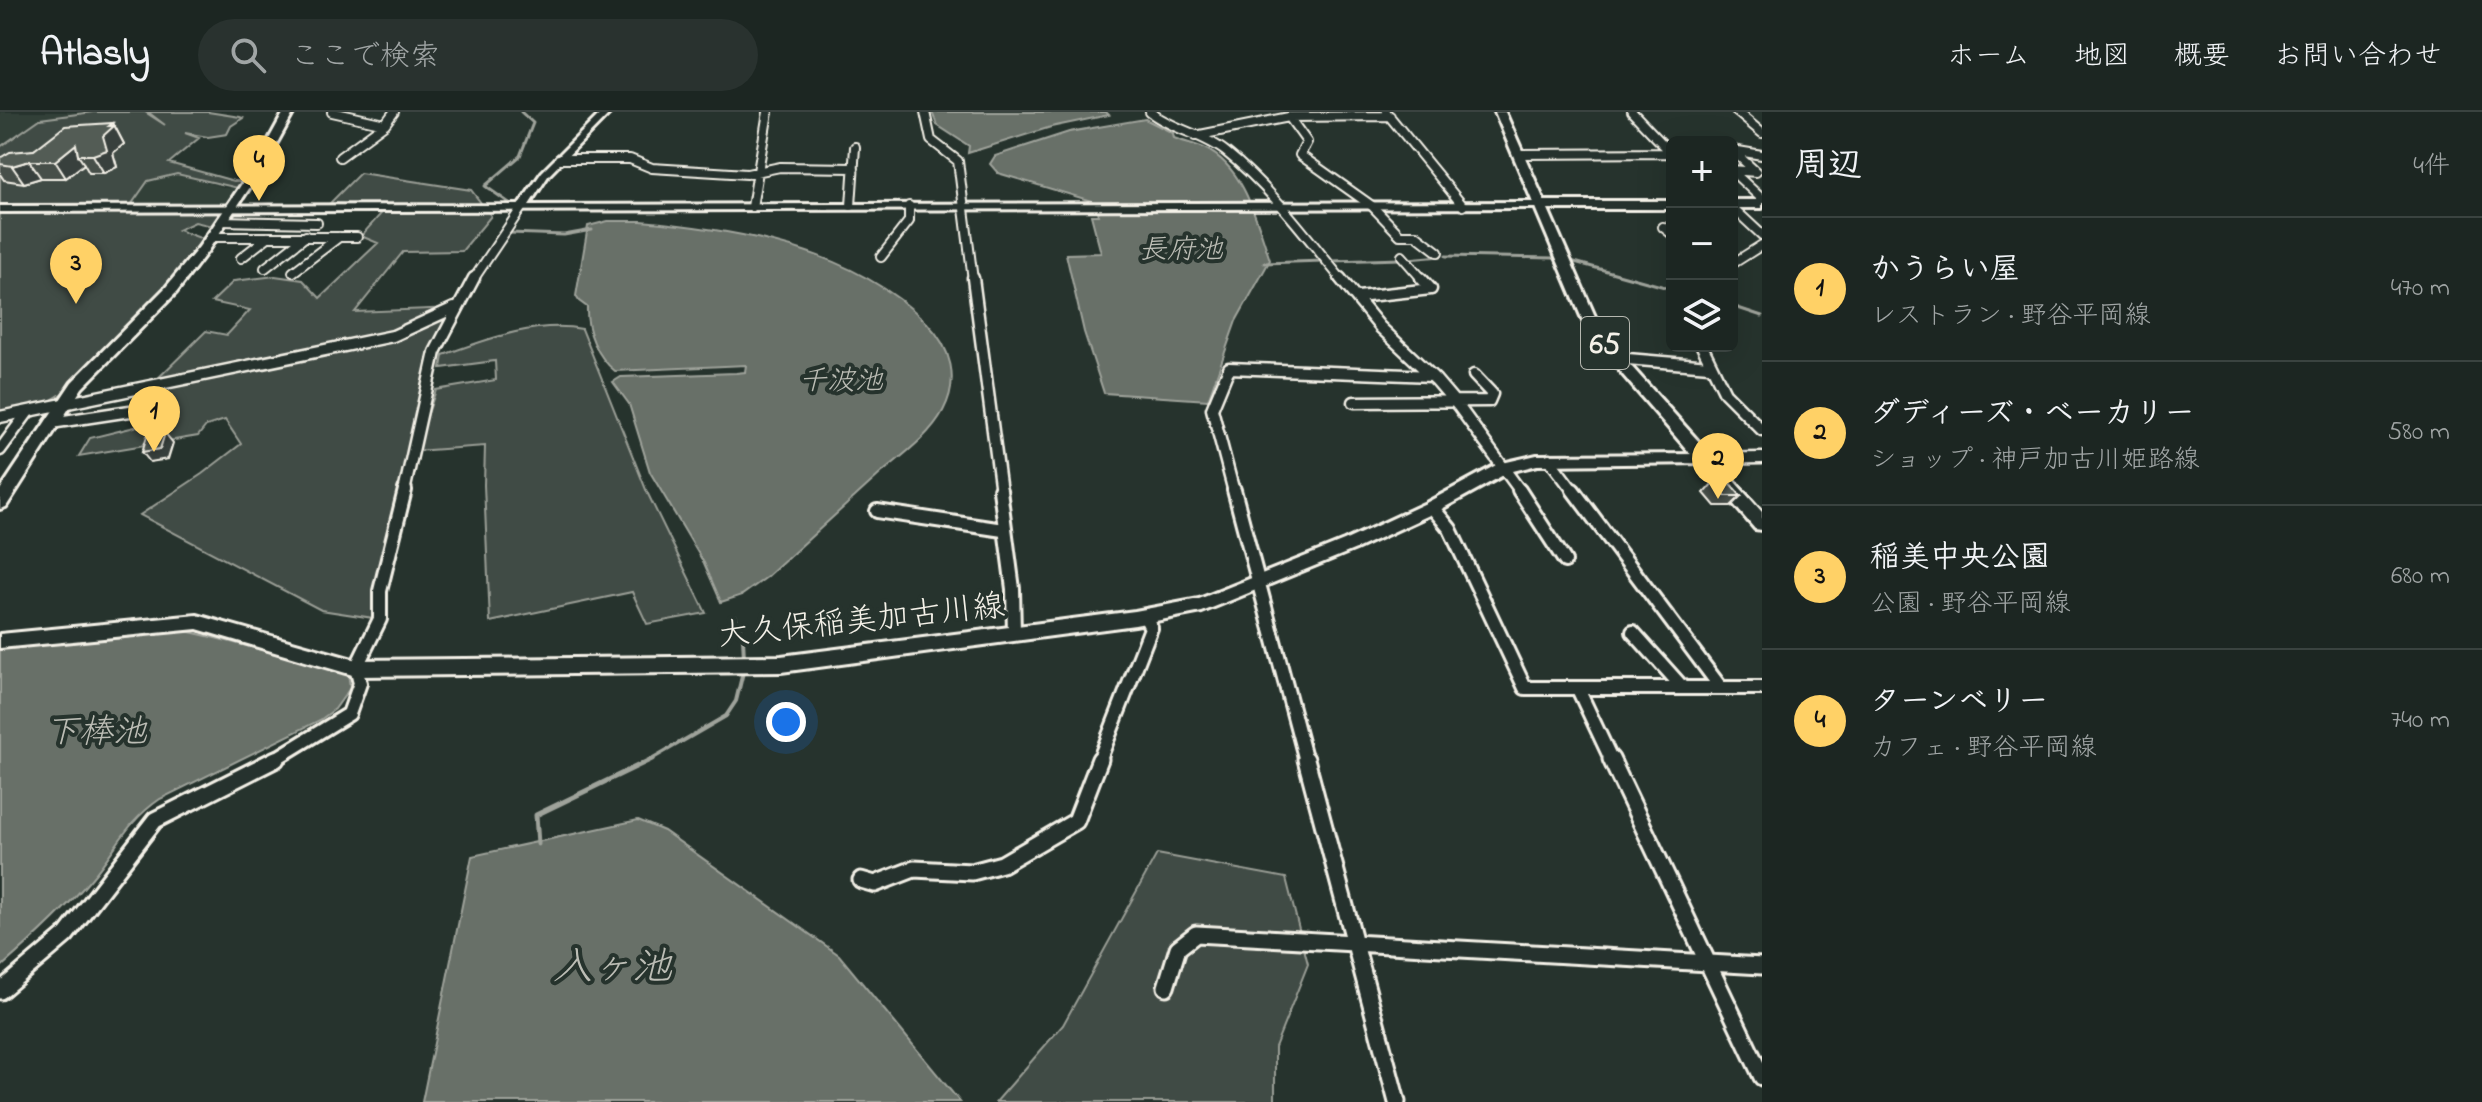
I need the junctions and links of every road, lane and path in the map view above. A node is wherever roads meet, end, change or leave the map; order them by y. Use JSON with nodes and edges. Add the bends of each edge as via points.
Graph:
{"nodes":[{"id":1,"x":289,"y":112,"type":"edge"},
{"id":2,"x":332,"y":112,"type":"edge"},
{"id":3,"x":394,"y":112,"type":"edge"},
{"id":4,"x":607,"y":112,"type":"edge"},
{"id":5,"x":768,"y":112,"type":"edge"},
{"id":6,"x":925,"y":112,"type":"edge"},
{"id":7,"x":1150,"y":112,"type":"edge"},
{"id":8,"x":1500,"y":112,"type":"edge"},
{"id":9,"x":1632,"y":112,"type":"edge"},
{"id":10,"x":1737,"y":112,"type":"edge"},
{"id":11,"x":1388,"y":114,"type":"edge"},
{"id":12,"x":1289,"y":117,"type":"junction"},
{"id":13,"x":385,"y":124,"type":"junction"},
{"id":14,"x":1762,"y":133,"type":"edge"},
{"id":15,"x":1194,"y":136,"type":"junction"},
{"id":16,"x":855,"y":147,"type":"dead end"},
{"id":17,"x":1666,"y":148,"type":"edge"},
{"id":18,"x":1738,"y":151,"type":"edge"},
{"id":19,"x":1519,"y":154,"type":"junction"},
{"id":20,"x":1666,"y":154,"type":"edge"},
{"id":21,"x":1762,"y":155,"type":"edge"},
{"id":22,"x":1738,"y":156,"type":"edge"},
{"id":23,"x":340,"y":157,"type":"dead end"},
{"id":24,"x":559,"y":159,"type":"junction"},
{"id":25,"x":854,"y":168,"type":"junction"},
{"id":26,"x":1738,"y":170,"type":"edge"},
{"id":27,"x":757,"y":174,"type":"junction"},
{"id":28,"x":1738,"y":176,"type":"edge"},
{"id":29,"x":1762,"y":202,"type":"edge"},
{"id":30,"x":1540,"y":205,"type":"junction"},
{"id":31,"x":1666,"y":205,"type":"edge"},
{"id":32,"x":1738,"y":205,"type":"edge"},
{"id":33,"x":851,"y":206,"type":"junction"},
{"id":34,"x":909,"y":206,"type":"junction"},
{"id":35,"x":964,"y":206,"type":"junction"},
{"id":36,"x":1282,"y":206,"type":"junction"},
{"id":37,"x":1372,"y":206,"type":"junction"},
{"id":38,"x":1463,"y":206,"type":"junction"},
{"id":39,"x":522,"y":207,"type":"junction"},
{"id":40,"x":752,"y":207,"type":"junction"},
{"id":41,"x":1734,"y":208,"type":"edge"},
{"id":42,"x":0,"y":209,"type":"edge"},
{"id":43,"x":226,"y":215,"type":"junction"},
{"id":44,"x":1663,"y":227,"type":"dead end"},
{"id":45,"x":1666,"y":229,"type":"edge"},
{"id":46,"x":1762,"y":235,"type":"edge"},
{"id":47,"x":211,"y":237,"type":"junction"},
{"id":48,"x":268,"y":237,"type":"junction"},
{"id":49,"x":305,"y":237,"type":"junction"},
{"id":50,"x":339,"y":237,"type":"junction"},
{"id":51,"x":357,"y":237,"type":"dead end"},
{"id":52,"x":1762,"y":245,"type":"edge"},
{"id":53,"x":1438,"y":252,"type":"dead end"},
{"id":54,"x":1402,"y":256,"type":"dead end"},
{"id":55,"x":881,"y":257,"type":"dead end"},
{"id":56,"x":241,"y":258,"type":"dead end"},
{"id":57,"x":1738,"y":260,"type":"edge"},
{"id":58,"x":265,"y":268,"type":"dead end"},
{"id":59,"x":293,"y":272,"type":"dead end"},
{"id":60,"x":1358,"y":297,"type":"junction"},
{"id":61,"x":454,"y":308,"type":"junction"},
{"id":62,"x":1704,"y":352,"type":"edge"},
{"id":63,"x":1616,"y":358,"type":"junction"},
{"id":64,"x":1709,"y":366,"type":"junction"},
{"id":65,"x":1474,"y":375,"type":"dead end"},
{"id":66,"x":1432,"y":376,"type":"junction"},
{"id":67,"x":1354,"y":402,"type":"dead end"},
{"id":68,"x":1455,"y":403,"type":"junction"},
{"id":69,"x":62,"y":405,"type":"junction"},
{"id":70,"x":130,"y":411,"type":"dead end"},
{"id":71,"x":28,"y":412,"type":"junction"},
{"id":72,"x":0,"y":417,"type":"edge"},
{"id":73,"x":51,"y":423,"type":"junction"},
{"id":74,"x":1762,"y":430,"type":"edge"},
{"id":75,"x":0,"y":450,"type":"edge"},
{"id":76,"x":1762,"y":458,"type":"edge"},
{"id":77,"x":1549,"y":459,"type":"junction"},
{"id":78,"x":1703,"y":459,"type":"junction"},
{"id":79,"x":1504,"y":468,"type":"junction"},
{"id":80,"x":0,"y":503,"type":"edge"},
{"id":81,"x":1432,"y":507,"type":"junction"},
{"id":82,"x":877,"y":511,"type":"dead end"},
{"id":83,"x":1762,"y":524,"type":"edge"},
{"id":84,"x":1003,"y":530,"type":"junction"},
{"id":85,"x":1565,"y":561,"type":"dead end"},
{"id":86,"x":1258,"y":584,"type":"junction"},
{"id":87,"x":1145,"y":616,"type":"junction"},
{"id":88,"x":1633,"y":632,"type":"dead end"},
{"id":89,"x":1014,"y":633,"type":"junction"},
{"id":90,"x":0,"y":641,"type":"edge"},
{"id":91,"x":356,"y":668,"type":"junction"},
{"id":92,"x":1683,"y":688,"type":"junction"},
{"id":93,"x":1721,"y":688,"type":"junction"},
{"id":94,"x":1762,"y":688,"type":"edge"},
{"id":95,"x":1578,"y":689,"type":"junction"},
{"id":96,"x":861,"y":880,"type":"dead end"},
{"id":97,"x":1356,"y":943,"type":"junction"},
{"id":98,"x":1707,"y":963,"type":"junction"},
{"id":99,"x":1762,"y":966,"type":"edge"},
{"id":100,"x":1166,"y":987,"type":"dead end"},
{"id":101,"x":0,"y":991,"type":"edge"},
{"id":102,"x":1762,"y":1077,"type":"edge"},
{"id":103,"x":1397,"y":1102,"type":"edge"}],
"edges":[{"from":1,"to":43,"type":"main road"},
{"from":2,"to":13,"type":"street"},
{"from":3,"to":13,"type":"street"},
{"from":4,"to":24,"type":"street"},
{"from":5,"to":27,"type":"street"},
{"from":6,"to":35,"type":"street","via":[[931,140],[958,161]]},
{"from":7,"to":15,"type":"street"},
{"from":8,"to":19,"type":"main road"},
{"from":9,"to":17,"type":"street"},
{"from":10,"to":14,"type":"street"},
{"from":11,"to":12,"type":"street"},
{"from":11,"to":38,"type":"street"},
{"from":12,"to":15,"type":"street"},
{"from":12,"to":37,"type":"street","via":[[1307,142],[1300,155]]},
{"from":13,"to":23,"type":"street"},
{"from":15,"to":36,"type":"street","via":[[1224,150]]},
{"from":16,"to":25,"type":"street"},
{"from":18,"to":21,"type":"street"},
{"from":19,"to":20,"type":"street"},
{"from":19,"to":30,"type":"main road"},
{"from":22,"to":26,"type":"street","via":[[1756,172]]},
{"from":24,"to":27,"type":"street","via":[[630,159],[652,168]]},
{"from":24,"to":39,"type":"street"},
{"from":25,"to":27,"type":"street","via":[[780,167]]},
{"from":25,"to":33,"type":"street"},
{"from":27,"to":40,"type":"street"},
{"from":28,"to":29,"type":"street"},
{"from":29,"to":32,"type":"main road"},
{"from":30,"to":31,"type":"main road"},
{"from":30,"to":38,"type":"street"},
{"from":30,"to":63,"type":"main road","number":"65","via":[[1590,321]]},
{"from":33,"to":34,"type":"street"},
{"from":33,"to":40,"type":"street"},
{"from":34,"to":35,"type":"street"},
{"from":34,"to":55,"type":"street","via":[[909,221]]},
{"from":35,"to":36,"type":"street"},
{"from":35,"to":84,"type":"street"},
{"from":36,"to":37,"type":"street"},
{"from":36,"to":60,"type":"street"},
{"from":37,"to":38,"type":"street"},
{"from":37,"to":53,"type":"street","via":[[1400,235],[1416,235]]},
{"from":39,"to":40,"type":"street"},
{"from":39,"to":43,"type":"street"},
{"from":39,"to":61,"type":"street"},
{"from":41,"to":46,"type":"street"},
{"from":42,"to":43,"type":"street"},
{"from":43,"to":47,"type":"main road"},
{"from":43,"to":49,"type":"street","via":[[317,223]]},
{"from":44,"to":45,"type":"street"},
{"from":47,"to":48,"type":"street"},
{"from":47,"to":69,"type":"main road","via":[[171,290]]},
{"from":48,"to":49,"type":"street"},
{"from":48,"to":56,"type":"street"},
{"from":49,"to":50,"type":"street"},
{"from":49,"to":58,"type":"street"},
{"from":50,"to":51,"type":"street"},
{"from":50,"to":59,"type":"street"},
{"from":52,"to":57,"type":"street"},
{"from":54,"to":60,"type":"street","via":[[1431,289]]},
{"from":60,"to":66,"type":"street","via":[[1380,327]]},
{"from":61,"to":69,"type":"street","via":[[393,336]]},
{"from":61,"to":91,"type":"street","via":[[425,390],[426,404],[380,591],[380,619]]},
{"from":62,"to":64,"type":"street"},
{"from":63,"to":64,"type":"street"},
{"from":63,"to":78,"type":"main road","number":"65"},
{"from":64,"to":74,"type":"street","via":[[1733,403]]},
{"from":65,"to":68,"type":"street","via":[[1491,398]]},
{"from":66,"to":68,"type":"street"},
{"from":66,"to":86,"type":"street","via":[[1229,368],[1212,409]]},
{"from":67,"to":68,"type":"street"},
{"from":68,"to":79,"type":"street"},
{"from":69,"to":71,"type":"street"},
{"from":69,"to":73,"type":"main road"},
{"from":70,"to":73,"type":"street"},
{"from":71,"to":72,"type":"street"},
{"from":71,"to":75,"type":"street"},
{"from":73,"to":80,"type":"main road"},
{"from":76,"to":78,"type":"street"},
{"from":77,"to":78,"type":"main road","name":"大久保稲美加古川線"},
{"from":77,"to":79,"type":"main road","name":"大久保稲美加古川線"},
{"from":77,"to":93,"type":"street"},
{"from":78,"to":83,"type":"main road","number":"65"},
{"from":79,"to":81,"type":"main road","name":"大久保稲美加古川線"},
{"from":79,"to":85,"type":"street"},
{"from":81,"to":86,"type":"main road","name":"大久保稲美加古川線"},
{"from":81,"to":95,"type":"street","via":[[1450,529],[1525,688]]},
{"from":82,"to":84,"type":"street"},
{"from":84,"to":89,"type":"street"},
{"from":86,"to":87,"type":"main road","name":"大久保稲美加古川線","via":[[1202,605]]},
{"from":86,"to":97,"type":"street"},
{"from":87,"to":89,"type":"main road","name":"大久保稲美加古川線"},
{"from":87,"to":96,"type":"street","via":[[1151,628],[1076,821],[1002,864],[972,872],[914,869],[875,884]]},
{"from":88,"to":92,"type":"street"},
{"from":89,"to":91,"type":"main road","name":"大久保稲美加古川線","via":[[781,664]]},
{"from":90,"to":91,"type":"main road","name":"大久保稲美加古川線","via":[[197,622]]},
{"from":91,"to":101,"type":"street","via":[[360,683],[349,714],[283,756],[155,820],[66,935]]},
{"from":92,"to":93,"type":"street"},
{"from":92,"to":95,"type":"street"},
{"from":93,"to":94,"type":"street"},
{"from":95,"to":98,"type":"street"},
{"from":97,"to":98,"type":"street"},
{"from":97,"to":100,"type":"street","via":[[1196,934],[1178,948]]},
{"from":97,"to":103,"type":"street"},
{"from":98,"to":99,"type":"street"},
{"from":98,"to":102,"type":"street"}]}
